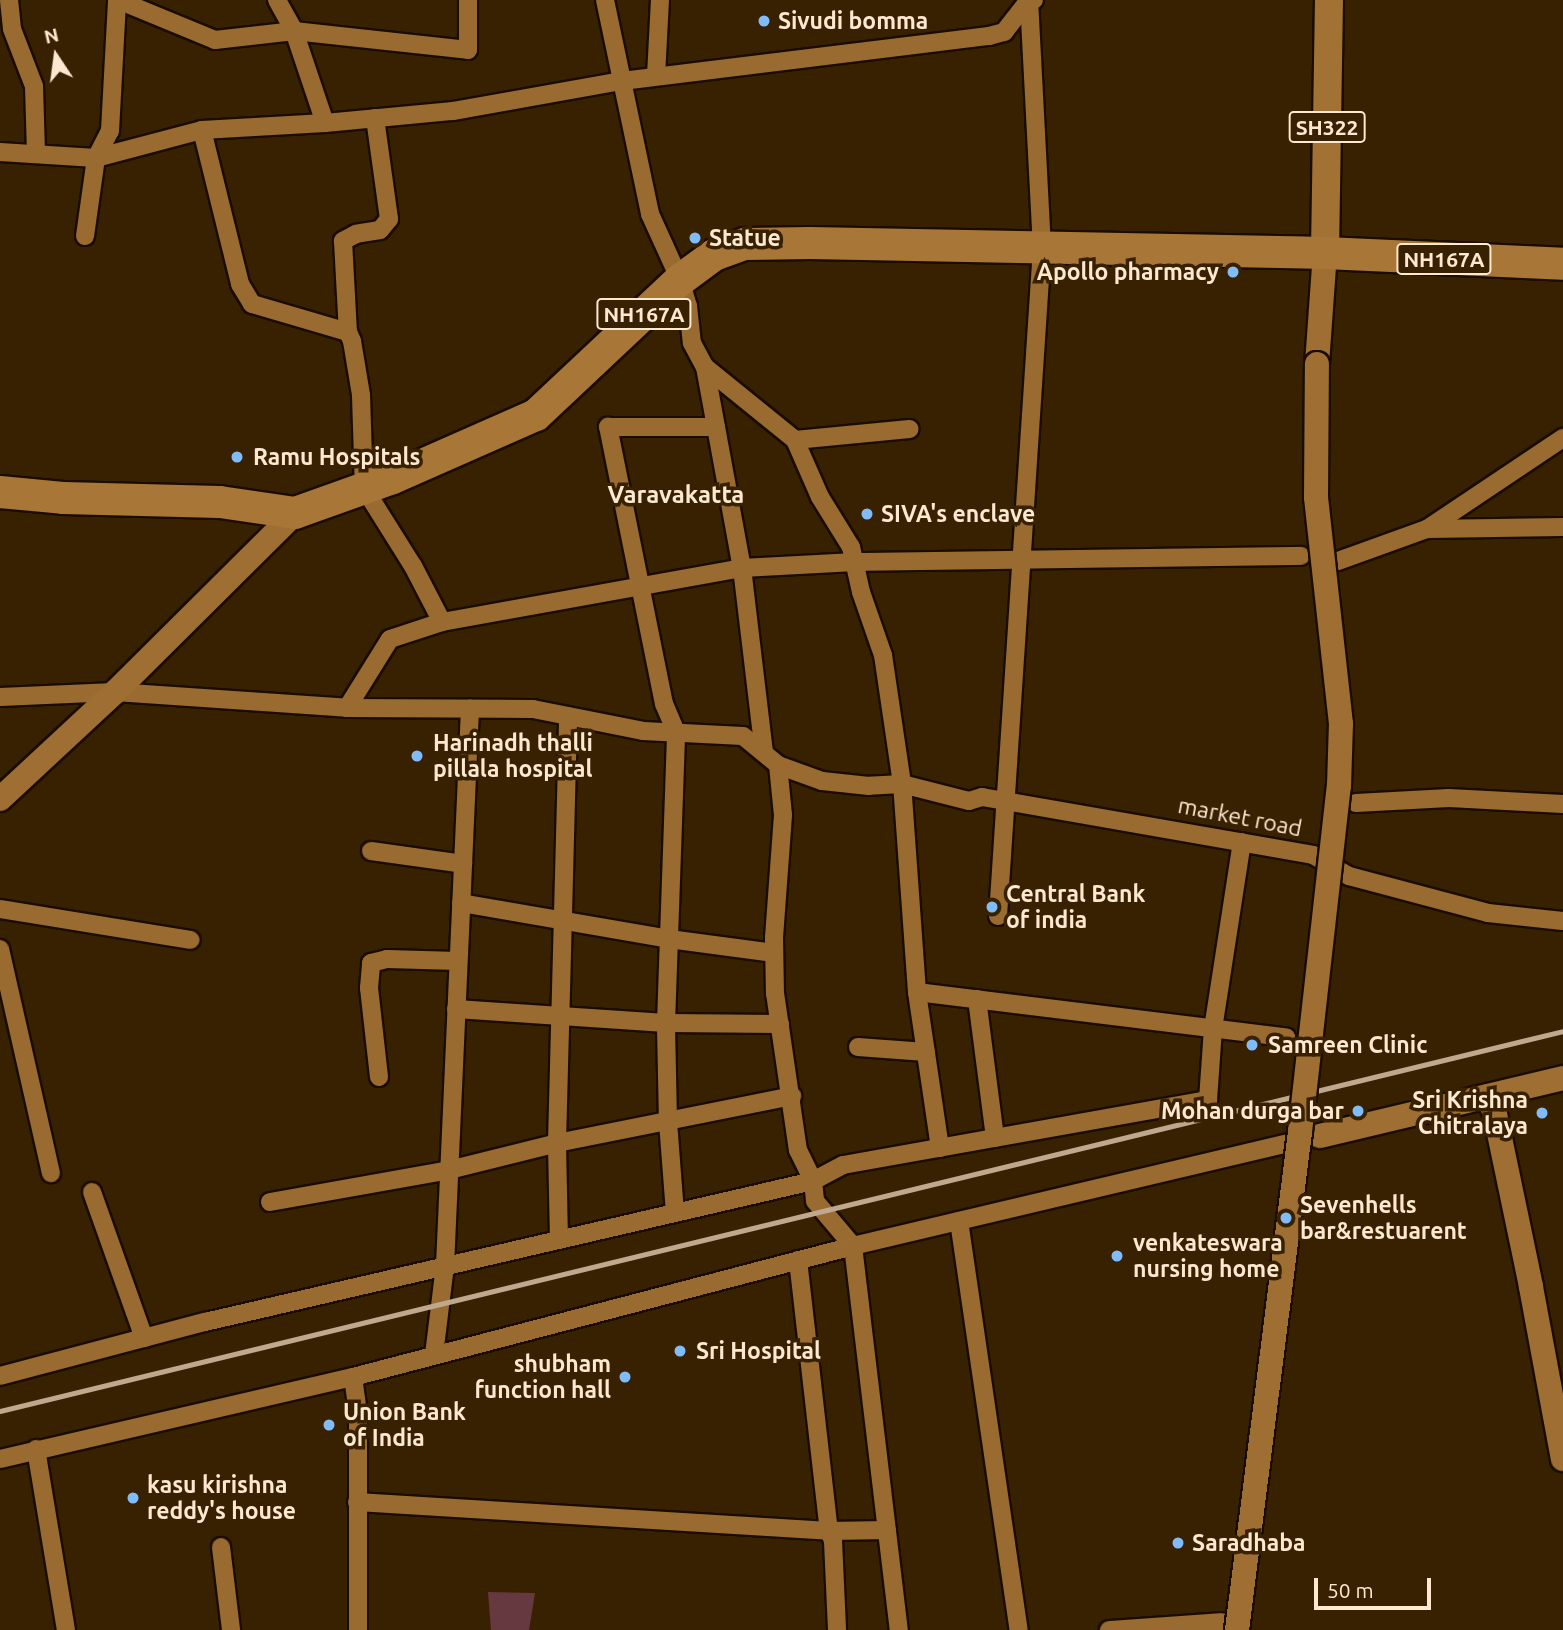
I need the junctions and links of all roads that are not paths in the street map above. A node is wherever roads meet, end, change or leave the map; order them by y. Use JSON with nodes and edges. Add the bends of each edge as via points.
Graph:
{"nodes":[{"id":1,"x":9,"y":0,"type":"edge"},
{"id":2,"x":118,"y":0,"type":"edge"},
{"id":3,"x":276,"y":0,"type":"edge"},
{"id":4,"x":468,"y":0,"type":"edge"},
{"id":5,"x":605,"y":0,"type":"edge"},
{"id":6,"x":660,"y":0,"type":"edge"},
{"id":7,"x":1031,"y":0,"type":"edge"},
{"id":8,"x":1329,"y":0,"type":"edge"},
{"id":9,"x":295,"y":31,"type":"junction"},
{"id":10,"x":656,"y":76,"type":"junction"},
{"id":11,"x":622,"y":81,"type":"junction"},
{"id":12,"x":375,"y":118,"type":"junction"},
{"id":13,"x":325,"y":123,"type":"junction"},
{"id":14,"x":202,"y":130,"type":"junction"},
{"id":15,"x":0,"y":152,"type":"edge"},
{"id":16,"x":36,"y":154,"type":"junction"},
{"id":17,"x":96,"y":158,"type":"junction"},
{"id":18,"x":85,"y":236,"type":"dead end"},
{"id":19,"x":1042,"y":248,"type":"junction"},
{"id":20,"x":1325,"y":253,"type":"junction"},
{"id":21,"x":1563,"y":264,"type":"edge"},
{"id":22,"x":680,"y":280,"type":"junction"},
{"id":23,"x":348,"y":332,"type":"junction"},
{"id":24,"x":705,"y":367,"type":"junction"},
{"id":25,"x":716,"y":427,"type":"junction"},
{"id":26,"x":909,"y":429,"type":"dead end"},
{"id":27,"x":1563,"y":438,"type":"edge"},
{"id":28,"x":795,"y":440,"type":"junction"},
{"id":29,"x":365,"y":488,"type":"junction"},
{"id":30,"x":0,"y":492,"type":"edge"},
{"id":31,"x":295,"y":513,"type":"junction"},
{"id":32,"x":1563,"y":527,"type":"edge"},
{"id":33,"x":1427,"y":529,"type":"junction"},
{"id":34,"x":1301,"y":556,"type":"dead end"},
{"id":35,"x":1022,"y":559,"type":"junction"},
{"id":36,"x":1338,"y":561,"type":"dead end"},
{"id":37,"x":855,"y":562,"type":"junction"},
{"id":38,"x":742,"y":568,"type":"junction"},
{"id":39,"x":639,"y":586,"type":"junction"},
{"id":40,"x":442,"y":622,"type":"junction"},
{"id":41,"x":115,"y":692,"type":"junction"},
{"id":42,"x":0,"y":697,"type":"edge"},
{"id":43,"x":347,"y":708,"type":"junction"},
{"id":44,"x":470,"y":709,"type":"junction"},
{"id":45,"x":568,"y":716,"type":"junction"},
{"id":46,"x":676,"y":732,"type":"junction"},
{"id":47,"x":771,"y":759,"type":"junction"},
{"id":48,"x":902,"y":783,"type":"junction"},
{"id":49,"x":0,"y":799,"type":"edge"},
{"id":50,"x":1006,"y":802,"type":"junction"},
{"id":51,"x":1356,"y":803,"type":"dead end"},
{"id":52,"x":1563,"y":804,"type":"edge"},
{"id":53,"x":1242,"y":842,"type":"junction"},
{"id":54,"x":371,"y":851,"type":"dead end"},
{"id":55,"x":463,"y":864,"type":"junction"},
{"id":56,"x":461,"y":903,"type":"junction"},
{"id":57,"x":0,"y":909,"type":"edge"},
{"id":58,"x":998,"y":916,"type":"dead end"},
{"id":59,"x":1563,"y":921,"type":"edge"},
{"id":60,"x":562,"y":922,"type":"junction"},
{"id":61,"x":669,"y":939,"type":"junction"},
{"id":62,"x":191,"y":940,"type":"dead end"},
{"id":63,"x":0,"y":949,"type":"edge"},
{"id":64,"x":774,"y":953,"type":"junction"},
{"id":65,"x":458,"y":961,"type":"junction"},
{"id":66,"x":917,"y":992,"type":"junction"},
{"id":67,"x":977,"y":999,"type":"junction"},
{"id":68,"x":456,"y":1009,"type":"junction"},
{"id":69,"x":560,"y":1015,"type":"junction"},
{"id":70,"x":666,"y":1023,"type":"junction"},
{"id":71,"x":780,"y":1024,"type":"junction"},
{"id":72,"x":1213,"y":1029,"type":"junction"},
{"id":73,"x":1286,"y":1037,"type":"dead end"},
{"id":74,"x":859,"y":1047,"type":"dead end"},
{"id":75,"x":926,"y":1052,"type":"junction"},
{"id":76,"x":379,"y":1077,"type":"dead end"},
{"id":77,"x":1563,"y":1078,"type":"edge"},
{"id":78,"x":1495,"y":1094,"type":"junction"},
{"id":79,"x":792,"y":1096,"type":"junction"},
{"id":80,"x":668,"y":1122,"type":"junction"},
{"id":81,"x":1320,"y":1136,"type":"joint"},
{"id":82,"x":995,"y":1138,"type":"junction"},
{"id":83,"x":556,"y":1143,"type":"junction"},
{"id":84,"x":940,"y":1148,"type":"junction"},
{"id":85,"x":449,"y":1170,"type":"junction"},
{"id":86,"x":51,"y":1173,"type":"dead end"},
{"id":87,"x":813,"y":1181,"type":"junction"},
{"id":88,"x":92,"y":1192,"type":"dead end"},
{"id":89,"x":270,"y":1202,"type":"dead end"},
{"id":90,"x":675,"y":1213,"type":"junction"},
{"id":91,"x":959,"y":1221,"type":"junction"},
{"id":92,"x":559,"y":1240,"type":"junction"},
{"id":93,"x":853,"y":1246,"type":"junction"},
{"id":94,"x":798,"y":1260,"type":"junction"},
{"id":95,"x":445,"y":1266,"type":"junction"},
{"id":96,"x":144,"y":1338,"type":"junction"},
{"id":97,"x":434,"y":1355,"type":"junction"},
{"id":98,"x":0,"y":1376,"type":"edge"},
{"id":99,"x":354,"y":1377,"type":"junction"},
{"id":100,"x":1563,"y":1377,"type":"edge"},
{"id":101,"x":36,"y":1449,"type":"junction"},
{"id":102,"x":0,"y":1459,"type":"edge"},
{"id":103,"x":1563,"y":1459,"type":"edge"},
{"id":104,"x":357,"y":1502,"type":"junction"},
{"id":105,"x":887,"y":1530,"type":"junction"},
{"id":106,"x":829,"y":1531,"type":"junction"},
{"id":107,"x":221,"y":1547,"type":"dead end"},
{"id":108,"x":1230,"y":1626,"type":"edge"},
{"id":109,"x":66,"y":1630,"type":"edge"},
{"id":110,"x":231,"y":1630,"type":"edge"},
{"id":111,"x":358,"y":1630,"type":"edge"},
{"id":112,"x":837,"y":1630,"type":"edge"},
{"id":113,"x":900,"y":1630,"type":"edge"},
{"id":114,"x":1019,"y":1630,"type":"edge"},
{"id":115,"x":1109,"y":1630,"type":"edge"}],
"edges":[{"from":1,"to":16,"type":"street","via":[[12,29],[34,86]]},
{"from":2,"to":9,"type":"street","via":[[215,40]]},
{"from":2,"to":17,"type":"street","via":[[110,131]]},
{"from":3,"to":9,"type":"street"},
{"from":4,"to":9,"type":"street","via":[[468,50]]},
{"from":5,"to":11,"type":"street"},
{"from":6,"to":10,"type":"street"},
{"from":7,"to":10,"type":"street","via":[[1004,32],[989,36]]},
{"from":7,"to":19,"type":"street"},
{"from":8,"to":20,"type":"main road","number":"SH322"},
{"from":9,"to":13,"type":"street"},
{"from":10,"to":11,"type":"street"},
{"from":11,"to":12,"type":"street","via":[[453,111]]},
{"from":11,"to":22,"type":"street","via":[[650,214]]},
{"from":12,"to":13,"type":"street"},
{"from":12,"to":23,"type":"street","via":[[389,219],[380,230],[343,241]]},
{"from":13,"to":14,"type":"street"},
{"from":14,"to":17,"type":"street"},
{"from":14,"to":23,"type":"street","via":[[240,284],[252,304]]},
{"from":15,"to":16,"type":"street"},
{"from":16,"to":17,"type":"street"},
{"from":17,"to":18,"type":"street"},
{"from":19,"to":20,"type":"highway","number":"NH167A"},
{"from":19,"to":22,"type":"highway","number":"NH167A","via":[[746,244],[715,255]]},
{"from":19,"to":35,"type":"street"},
{"from":20,"to":21,"type":"highway","number":"NH167A"},
{"from":20,"to":108,"type":"main road","bridge":true,"via":[[1317,363],[1316,497],[1341,724],[1339,786],[1300,1132]]},
{"from":22,"to":24,"type":"street","via":[[692,343]]},
{"from":22,"to":29,"type":"highway","number":"NH167A","via":[[536,415]]},
{"from":23,"to":29,"type":"street","via":[[361,395]]},
{"from":24,"to":25,"type":"street"},
{"from":24,"to":28,"type":"street"},
{"from":25,"to":38,"type":"street"},
{"from":25,"to":39,"type":"street","via":[[608,426]]},
{"from":26,"to":28,"type":"street"},
{"from":27,"to":33,"type":"street"},
{"from":28,"to":37,"type":"street"},
{"from":29,"to":31,"type":"highway","number":"NH167A"},
{"from":29,"to":40,"type":"street"},
{"from":30,"to":31,"type":"highway","number":"NH167A","via":[[220,502]]},
{"from":31,"to":41,"type":"main road"},
{"from":32,"to":33,"type":"street"},
{"from":33,"to":36,"type":"street"},
{"from":34,"to":35,"type":"street"},
{"from":35,"to":37,"type":"street"},
{"from":35,"to":50,"type":"street"},
{"from":37,"to":38,"type":"street"},
{"from":37,"to":48,"type":"street","via":[[883,655]]},
{"from":38,"to":39,"type":"street"},
{"from":38,"to":47,"type":"street"},
{"from":39,"to":40,"type":"street"},
{"from":39,"to":46,"type":"street","via":[[664,704]]},
{"from":40,"to":43,"type":"street","via":[[390,639]]},
{"from":41,"to":42,"type":"street","name":"market road"},
{"from":41,"to":43,"type":"street","name":"market road"},
{"from":41,"to":49,"type":"main road"},
{"from":43,"to":44,"type":"street","name":"market road"},
{"from":44,"to":45,"type":"street","name":"market road","via":[[533,709]]},
{"from":44,"to":55,"type":"street"},
{"from":45,"to":46,"type":"street","name":"market road","via":[[643,731]]},
{"from":45,"to":60,"type":"street"},
{"from":46,"to":47,"type":"street","name":"market road","via":[[743,736]]},
{"from":46,"to":61,"type":"street"},
{"from":47,"to":48,"type":"street","name":"market road","via":[[822,781],[869,786]]},
{"from":47,"to":64,"type":"street","via":[[783,815]]},
{"from":48,"to":50,"type":"street","name":"market road","via":[[969,801],[982,797]]},
{"from":48,"to":66,"type":"street"},
{"from":50,"to":53,"type":"street","name":"market road"},
{"from":50,"to":58,"type":"street"},
{"from":51,"to":52,"type":"street","via":[[1449,798]]},
{"from":53,"to":59,"type":"street","name":"market road","via":[[1313,855],[1349,876],[1488,913]]},
{"from":53,"to":72,"type":"street"},
{"from":54,"to":55,"type":"street"},
{"from":55,"to":56,"type":"street"},
{"from":56,"to":60,"type":"street"},
{"from":56,"to":65,"type":"street"},
{"from":57,"to":62,"type":"street"},
{"from":60,"to":61,"type":"street"},
{"from":60,"to":69,"type":"street"},
{"from":61,"to":64,"type":"street"},
{"from":61,"to":70,"type":"street"},
{"from":63,"to":86,"type":"street"},
{"from":64,"to":71,"type":"street"},
{"from":65,"to":68,"type":"street"},
{"from":65,"to":76,"type":"street","via":[[371,963],[369,988]]},
{"from":66,"to":67,"type":"street"},
{"from":66,"to":75,"type":"street"},
{"from":67,"to":72,"type":"street"},
{"from":67,"to":82,"type":"street"},
{"from":68,"to":69,"type":"street"},
{"from":68,"to":85,"type":"street"},
{"from":69,"to":70,"type":"street"},
{"from":69,"to":83,"type":"street"},
{"from":70,"to":71,"type":"street"},
{"from":70,"to":80,"type":"street"},
{"from":71,"to":79,"type":"street"},
{"from":72,"to":73,"type":"street"},
{"from":72,"to":82,"type":"street","via":[[1209,1100]]},
{"from":74,"to":75,"type":"street"},
{"from":75,"to":84,"type":"street"},
{"from":77,"to":78,"type":"main road"},
{"from":78,"to":81,"type":"main road"},
{"from":78,"to":100,"type":"main road"},
{"from":78,"to":103,"type":"main road","via":[[1495,1114]]},
{"from":79,"to":80,"type":"street"},
{"from":79,"to":87,"type":"street","via":[[799,1150]]},
{"from":80,"to":83,"type":"street"},
{"from":80,"to":90,"type":"street"},
{"from":81,"to":91,"type":"street"},
{"from":82,"to":84,"type":"street"},
{"from":83,"to":85,"type":"street"},
{"from":83,"to":92,"type":"street"},
{"from":84,"to":87,"type":"street","via":[[843,1165]]},
{"from":85,"to":89,"type":"street"},
{"from":85,"to":95,"type":"street"},
{"from":87,"to":90,"type":"street"},
{"from":87,"to":93,"type":"street","via":[[815,1201]]},
{"from":88,"to":96,"type":"street"},
{"from":90,"to":92,"type":"street"},
{"from":91,"to":93,"type":"street"},
{"from":91,"to":114,"type":"street"},
{"from":92,"to":95,"type":"street"},
{"from":93,"to":94,"type":"street"},
{"from":93,"to":105,"type":"street"},
{"from":94,"to":97,"type":"street"},
{"from":94,"to":106,"type":"street"},
{"from":95,"to":96,"type":"street"},
{"from":95,"to":97,"type":"street"},
{"from":96,"to":98,"type":"street"},
{"from":97,"to":99,"type":"street"},
{"from":99,"to":101,"type":"street"},
{"from":99,"to":104,"type":"street"},
{"from":101,"to":102,"type":"street"},
{"from":101,"to":109,"type":"street"},
{"from":104,"to":106,"type":"street"},
{"from":104,"to":111,"type":"street"},
{"from":105,"to":106,"type":"street"},
{"from":105,"to":113,"type":"street"},
{"from":106,"to":112,"type":"street"},
{"from":107,"to":110,"type":"street"},
{"from":108,"to":115,"type":"street"}]}
